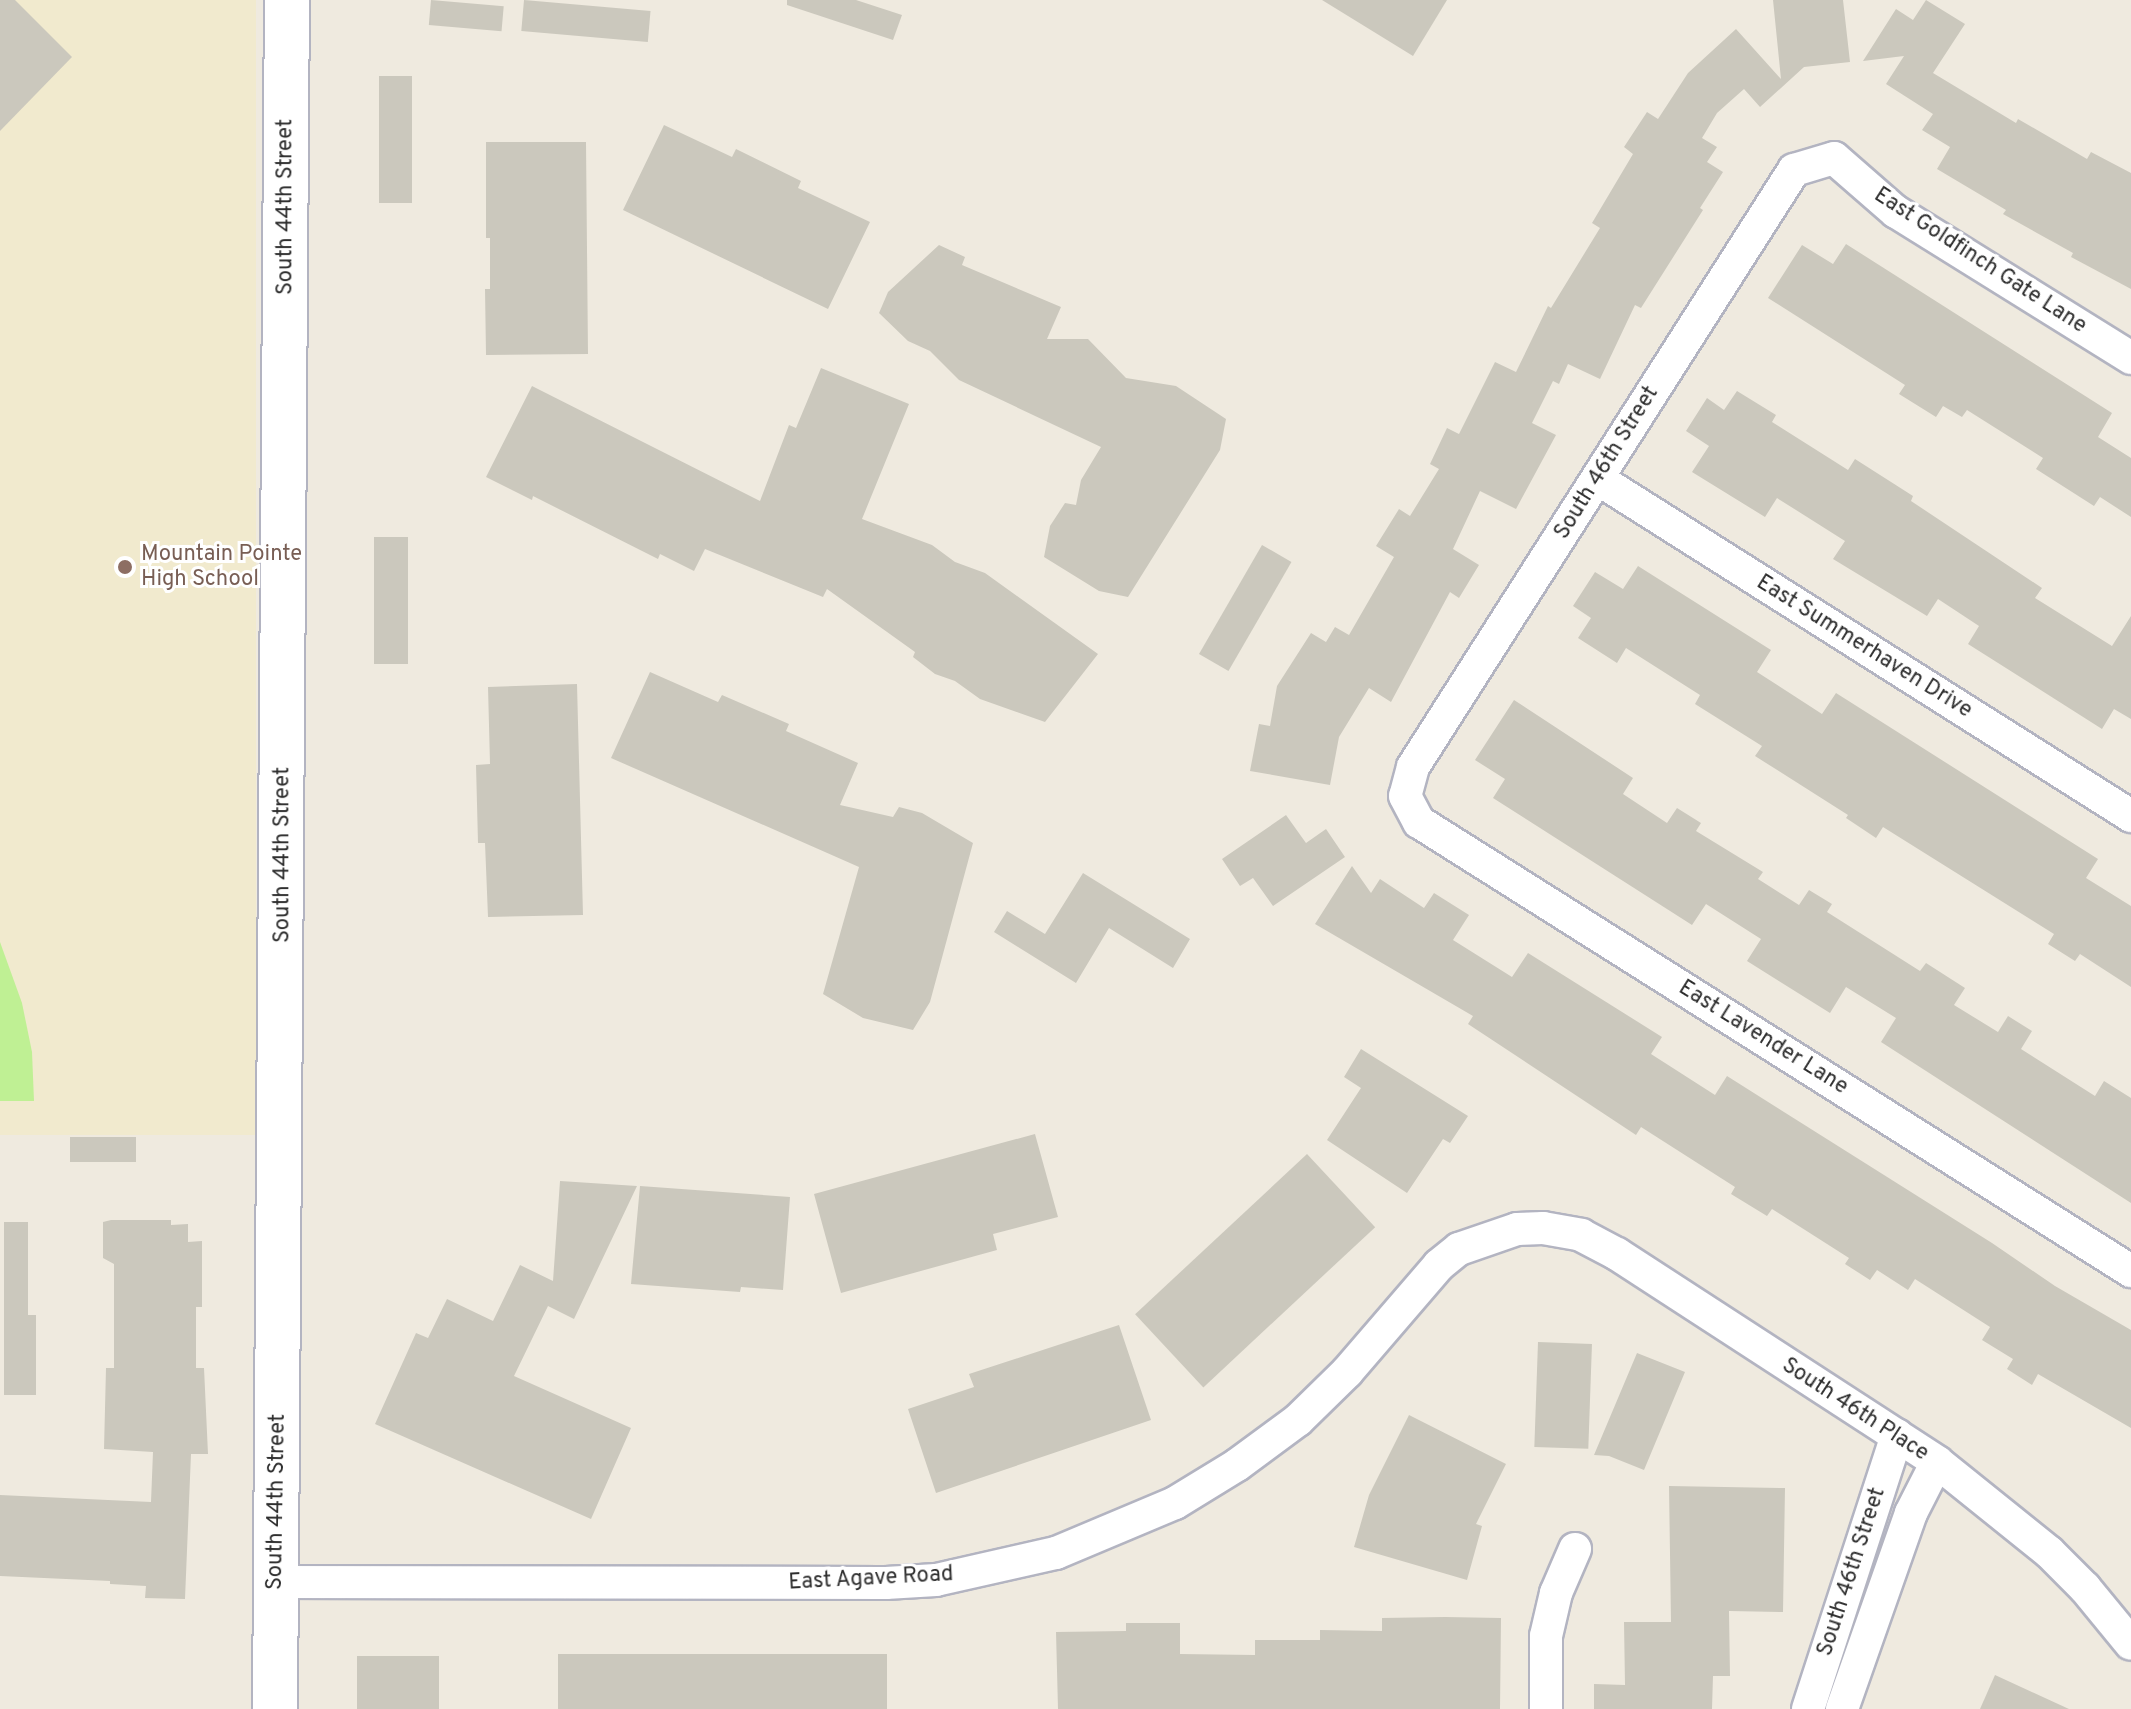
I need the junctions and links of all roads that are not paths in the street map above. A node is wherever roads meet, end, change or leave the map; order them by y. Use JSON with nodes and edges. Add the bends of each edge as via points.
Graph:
{"nodes":[{"id":1,"x":287,"y":0,"type":"edge"},
{"id":2,"x":1834,"y":158,"type":"joint"},
{"id":3,"x":2131,"y":358,"type":"edge"},
{"id":4,"x":1598,"y":479,"type":"junction"},
{"id":5,"x":1405,"y":796,"type":"joint"},
{"id":6,"x":2131,"y":816,"type":"edge"},
{"id":7,"x":1543,"y":1228,"type":"joint"},
{"id":8,"x":2131,"y":1271,"type":"edge"},
{"id":9,"x":1897,"y":1435,"type":"junction"},
{"id":10,"x":1937,"y":1462,"type":"junction"},
{"id":11,"x":1575,"y":1549,"type":"dead end"},
{"id":12,"x":276,"y":1582,"type":"junction"},
{"id":13,"x":2131,"y":1644,"type":"edge"},
{"id":14,"x":275,"y":1709,"type":"edge"},
{"id":15,"x":1546,"y":1709,"type":"edge"},
{"id":16,"x":1808,"y":1709,"type":"edge"},
{"id":17,"x":1842,"y":1709,"type":"edge"}],
"edges":[{"from":1,"to":12,"type":"street","name":"South 44th Street"},
{"from":2,"to":3,"type":"street","name":"East Goldfinch Gate Lane","via":[[1896,212]]},
{"from":2,"to":4,"type":"street","name":"South 46th Street","via":[[1794,170]]},
{"from":4,"to":5,"type":"street","name":"South 46th Street","via":[[1413,767]]},
{"from":4,"to":6,"type":"street","name":"East Summerhaven Drive"},
{"from":5,"to":8,"type":"street","name":"East Lavender Lane","via":[[1419,822]]},
{"from":7,"to":9,"type":"street","name":"South 46th Place","via":[[1581,1235],[1617,1254]]},
{"from":7,"to":12,"type":"street","name":"East Agave Road","via":[[1517,1229],[1459,1249],[1298,1420],[1175,1503],[1056,1553],[936,1580],[886,1583]]},
{"from":9,"to":10,"type":"street","name":"South 46th Place"},
{"from":9,"to":16,"type":"street","name":"South 46th Street"},
{"from":10,"to":13,"type":"street","name":"South 46th Place","via":[[2049,1552]]},
{"from":10,"to":17,"type":"street","name":"South 46th Street","via":[[1911,1513]]},
{"from":11,"to":15,"type":"street","via":[[1556,1593],[1546,1636]]},
{"from":12,"to":14,"type":"street","name":"South 44th Street"}]}
